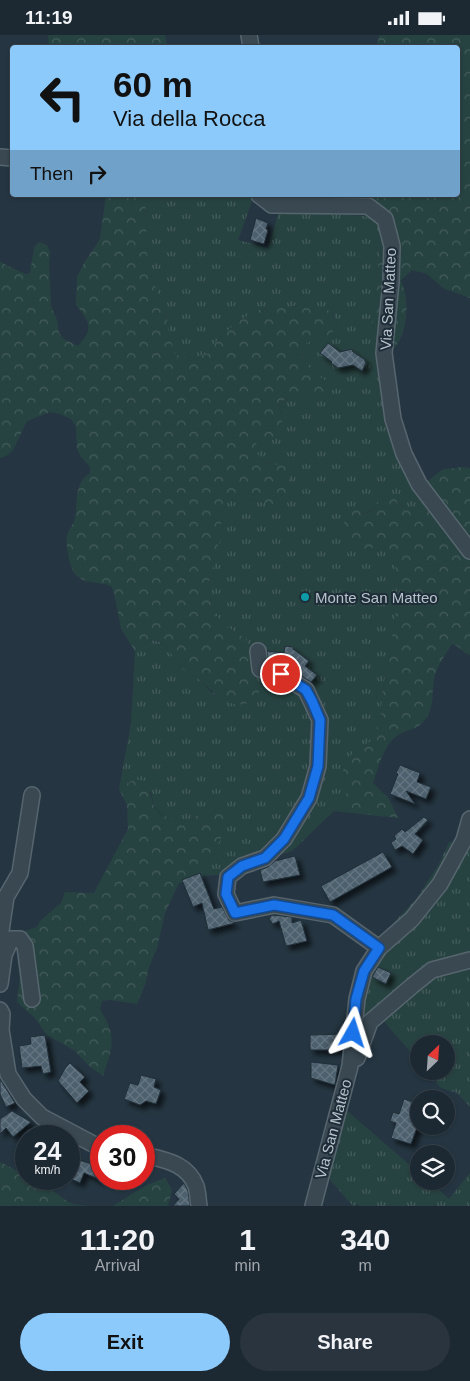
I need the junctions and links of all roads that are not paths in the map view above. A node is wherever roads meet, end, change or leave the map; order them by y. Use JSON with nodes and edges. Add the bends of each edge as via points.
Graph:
{"nodes":[{"id":1,"x":262,"y":197,"type":"edge"},
{"id":2,"x":470,"y":531,"type":"edge"},
{"id":3,"x":470,"y":539,"type":"edge"},
{"id":4,"x":470,"y":551,"type":"edge"},
{"id":5,"x":258,"y":651,"type":"dead end"},
{"id":6,"x":32,"y":795,"type":"dead end"},
{"id":7,"x":470,"y":819,"type":"edge"},
{"id":8,"x":0,"y":937,"type":"edge"},
{"id":9,"x":379,"y":948,"type":"junction"},
{"id":10,"x":470,"y":960,"type":"edge"},
{"id":11,"x":0,"y":984,"type":"edge"},
{"id":12,"x":32,"y":999,"type":"dead end"},
{"id":13,"x":0,"y":1009,"type":"edge"},
{"id":14,"x":350,"y":1066,"type":"junction"},
{"id":15,"x":90,"y":1142,"type":"edge"},
{"id":16,"x":155,"y":1158,"type":"edge"},
{"id":17,"x":200,"y":1206,"type":"edge"},
{"id":18,"x":313,"y":1206,"type":"edge"}],
"edges":[{"from":1,"to":4,"type":"street","name":"Via San Matteo","via":[[272,205],[368,206],[386,219],[392,245],[384,353],[393,419],[404,454],[419,484]]},
{"from":2,"to":3,"type":"street"},
{"from":5,"to":9,"type":"street","via":[[260,669],[274,670],[306,690],[310,696],[320,720],[318,766],[309,798],[284,839],[265,858],[242,866],[228,877],[226,894],[235,913],[274,905],[333,915]]},
{"from":6,"to":8,"type":"street","via":[[20,873],[6,897]]},
{"from":7,"to":9,"type":"street","name":"Via San Matteo","via":[[464,840],[440,884],[412,919]]},
{"from":9,"to":14,"type":"street","name":"Via San Matteo","via":[[364,971],[356,999]]},
{"from":10,"to":14,"type":"street","via":[[432,970],[370,1022],[355,1063]]},
{"from":11,"to":12,"type":"street","via":[[4,955],[11,939],[20,939],[26,947]]},
{"from":13,"to":15,"type":"street","via":[[8,1074],[24,1099],[42,1117]]},
{"from":14,"to":18,"type":"street","name":"Via San Matteo"},
{"from":16,"to":17,"type":"street","via":[[178,1164],[186,1172],[196,1186]]}]}
